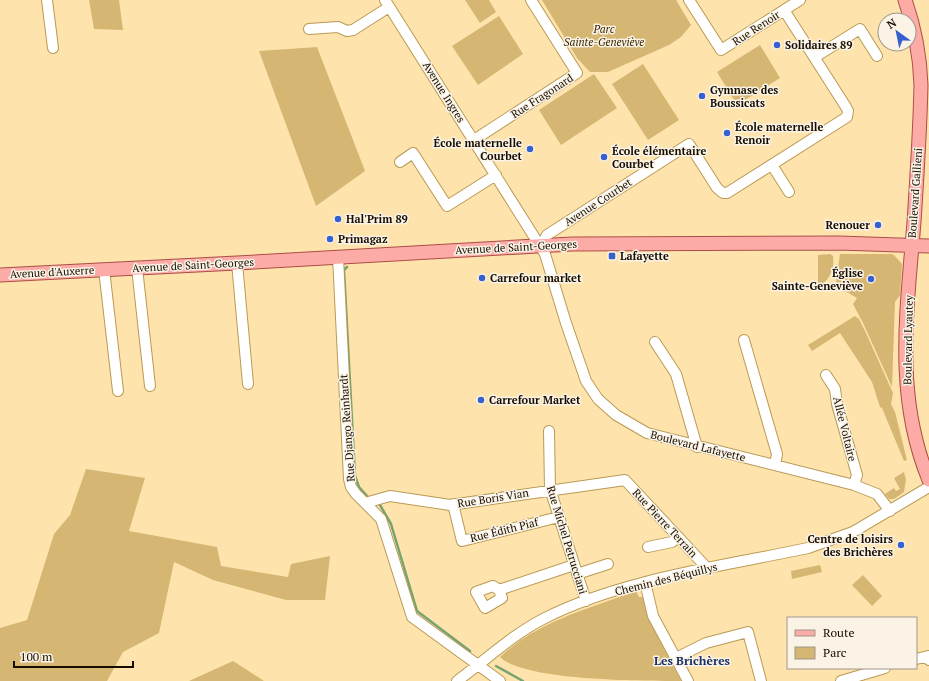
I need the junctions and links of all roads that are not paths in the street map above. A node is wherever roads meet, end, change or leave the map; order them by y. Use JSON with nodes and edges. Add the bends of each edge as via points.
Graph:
{"nodes":[{"id":1,"x":47,"y":0,"type":"edge"},
{"id":2,"x":531,"y":0,"type":"edge"},
{"id":3,"x":690,"y":0,"type":"edge"},
{"id":4,"x":800,"y":0,"type":"edge"},
{"id":5,"x":905,"y":0,"type":"edge"},
{"id":6,"x":387,"y":3,"type":"edge"},
{"id":7,"x":784,"y":10,"type":"junction"},
{"id":8,"x":309,"y":29,"type":"dead end"},
{"id":9,"x":53,"y":48,"type":"dead end"},
{"id":10,"x":877,"y":56,"type":"dead end"},
{"id":11,"x":815,"y":57,"type":"junction"},
{"id":12,"x":925,"y":115,"type":"edge"},
{"id":13,"x":474,"y":140,"type":"junction"},
{"id":14,"x":400,"y":162,"type":"dead end"},
{"id":15,"x":772,"y":165,"type":"junction"},
{"id":16,"x":496,"y":175,"type":"junction"},
{"id":17,"x":789,"y":192,"type":"dead end"},
{"id":18,"x":911,"y":244,"type":"junction"},
{"id":19,"x":541,"y":246,"type":"junction"},
{"id":20,"x":929,"y":246,"type":"edge"},
{"id":21,"x":338,"y":257,"type":"junction"},
{"id":22,"x":237,"y":263,"type":"junction"},
{"id":23,"x":137,"y":268,"type":"junction"},
{"id":24,"x":104,"y":269,"type":"junction"},
{"id":25,"x":0,"y":275,"type":"edge"},
{"id":26,"x":744,"y":340,"type":"dead end"},
{"id":27,"x":655,"y":342,"type":"dead end"},
{"id":28,"x":826,"y":375,"type":"dead end"},
{"id":29,"x":248,"y":384,"type":"dead end"},
{"id":30,"x":150,"y":386,"type":"dead end"},
{"id":31,"x":118,"y":391,"type":"dead end"},
{"id":32,"x":549,"y":431,"type":"dead end"},
{"id":33,"x":697,"y":447,"type":"junction"},
{"id":34,"x":775,"y":465,"type":"junction"},
{"id":35,"x":929,"y":480,"type":"edge"},
{"id":36,"x":854,"y":485,"type":"junction"},
{"id":37,"x":929,"y":487,"type":"edge"},
{"id":38,"x":550,"y":489,"type":"junction"},
{"id":39,"x":365,"y":503,"type":"junction"},
{"id":40,"x":453,"y":504,"type":"junction"},
{"id":41,"x":890,"y":511,"type":"junction"},
{"id":42,"x":559,"y":517,"type":"junction"},
{"id":43,"x":678,"y":537,"type":"junction"},
{"id":44,"x":648,"y":547,"type":"dead end"},
{"id":45,"x":608,"y":564,"type":"dead end"},
{"id":46,"x":708,"y":569,"type":"junction"},
{"id":47,"x":576,"y":570,"type":"junction"},
{"id":48,"x":645,"y":582,"type":"junction"},
{"id":49,"x":499,"y":590,"type":"dead end"},
{"id":50,"x":586,"y":601,"type":"junction"},
{"id":51,"x":676,"y":658,"type":"junction"},
{"id":52,"x":917,"y":659,"type":"edge"},
{"id":53,"x":929,"y":660,"type":"edge"},
{"id":54,"x":477,"y":666,"type":"junction"},
{"id":55,"x":882,"y":669,"type":"edge"},
{"id":56,"x":855,"y":679,"type":"edge"},
{"id":57,"x":457,"y":681,"type":"edge"},
{"id":58,"x":500,"y":681,"type":"edge"},
{"id":59,"x":688,"y":681,"type":"edge"},
{"id":60,"x":761,"y":681,"type":"edge"},
{"id":61,"x":841,"y":681,"type":"edge"}],
"edges":[{"from":1,"to":9,"type":"street"},
{"from":2,"to":13,"type":"street","name":"Rue Fragonard","via":[[577,73]]},
{"from":3,"to":7,"type":"street","name":"Rue Renoir","via":[[721,50]]},
{"from":4,"to":7,"type":"street","name":"Rue Renoir"},
{"from":5,"to":12,"type":"main road","name":"Boulevard Gallieni","via":[[919,54]]},
{"from":6,"to":8,"type":"street","via":[[353,30],[347,31],[338,27]]},
{"from":6,"to":13,"type":"street","name":"Avenue Ingres"},
{"from":7,"to":11,"type":"street","name":"Avenue Courbet"},
{"from":10,"to":11,"type":"street","via":[[860,29]]},
{"from":11,"to":15,"type":"street","name":"Avenue Courbet","via":[[849,114]]},
{"from":12,"to":18,"type":"main road","name":"Boulevard Gallieni"},
{"from":13,"to":16,"type":"street","name":"Avenue Ingres"},
{"from":14,"to":16,"type":"street","via":[[413,153],[447,206]]},
{"from":15,"to":17,"type":"street"},
{"from":15,"to":19,"type":"street","name":"Avenue Courbet","via":[[731,191],[723,193],[717,188],[689,144],[547,235]]},
{"from":16,"to":19,"type":"street","name":"Avenue Ingres"},
{"from":18,"to":19,"type":"main road","name":"Avenue de Saint-Georges","via":[[667,243]]},
{"from":18,"to":20,"type":"main road","name":"Avenue de Saint-Georges"},
{"from":18,"to":35,"type":"main road","name":"Boulevard Lyautey","via":[[906,384],[910,420]]},
{"from":19,"to":21,"type":"main road","name":"Avenue de Saint-Georges"},
{"from":19,"to":33,"type":"street","name":"Boulevard Lafayette","via":[[586,380],[598,399],[616,415],[647,433]]},
{"from":21,"to":22,"type":"main road","name":"Avenue de Saint-Georges"},
{"from":21,"to":39,"type":"street","name":"Rue Django Reinhardt","via":[[349,479],[351,487]]},
{"from":22,"to":23,"type":"main road","name":"Avenue de Saint-Georges"},
{"from":22,"to":29,"type":"street"},
{"from":23,"to":24,"type":"main road","name":"Avenue de Saint-Georges"},
{"from":23,"to":30,"type":"street"},
{"from":24,"to":25,"type":"main road","name":"Avenue d'Auxerre"},
{"from":24,"to":31,"type":"street"},
{"from":26,"to":34,"type":"street","via":[[777,454]]},
{"from":27,"to":33,"type":"street","via":[[676,374]]},
{"from":28,"to":36,"type":"street","name":"Allée Voltaire","via":[[835,389],[856,475]]},
{"from":32,"to":38,"type":"street","name":"Rue Michel Petrucciani"},
{"from":33,"to":34,"type":"street","name":"Boulevard Lafayette"},
{"from":34,"to":36,"type":"street","name":"Boulevard Lafayette"},
{"from":36,"to":41,"type":"street","name":"Boulevard Lafayette","via":[[877,494]]},
{"from":37,"to":41,"type":"street"},
{"from":38,"to":40,"type":"street","name":"Rue Boris Vian"},
{"from":38,"to":42,"type":"street","name":"Rue Michel Petrucciani"},
{"from":38,"to":43,"type":"street","name":"Rue Pierre Terrain","via":[[625,480]]},
{"from":39,"to":40,"type":"street","name":"Rue Boris Vian","via":[[390,496]]},
{"from":39,"to":54,"type":"street","name":"Rue Django Reinhardt","via":[[381,519],[412,617]]},
{"from":40,"to":42,"type":"street","name":"Rue Édith Piaf","via":[[462,541]]},
{"from":41,"to":46,"type":"street","name":"Chemin des Béquillys","via":[[853,532],[808,548]]},
{"from":42,"to":47,"type":"street","name":"Rue Michel Petrucciani"},
{"from":43,"to":44,"type":"street","via":[[672,542]]},
{"from":43,"to":46,"type":"street","name":"Rue Pierre Terrain"},
{"from":45,"to":47,"type":"street"},
{"from":46,"to":48,"type":"street","name":"Chemin des Béquillys"},
{"from":47,"to":49,"type":"street"},
{"from":47,"to":50,"type":"street","name":"Rue Michel Petrucciani"},
{"from":48,"to":50,"type":"street","name":"Chemin des Béquillys"},
{"from":48,"to":51,"type":"street","via":[[653,616]]},
{"from":50,"to":54,"type":"street","name":"Chemin des Béquillys","via":[[545,618]]},
{"from":51,"to":59,"type":"street"},
{"from":51,"to":60,"type":"street","via":[[706,643],[748,632]]},
{"from":52,"to":53,"type":"street","via":[[928,656]]},
{"from":54,"to":57,"type":"street","name":"Chemin des Béquillys"},
{"from":54,"to":58,"type":"street","name":"Rue Django Reinhardt"},
{"from":55,"to":56,"type":"street"},
{"from":56,"to":61,"type":"street"}]}
